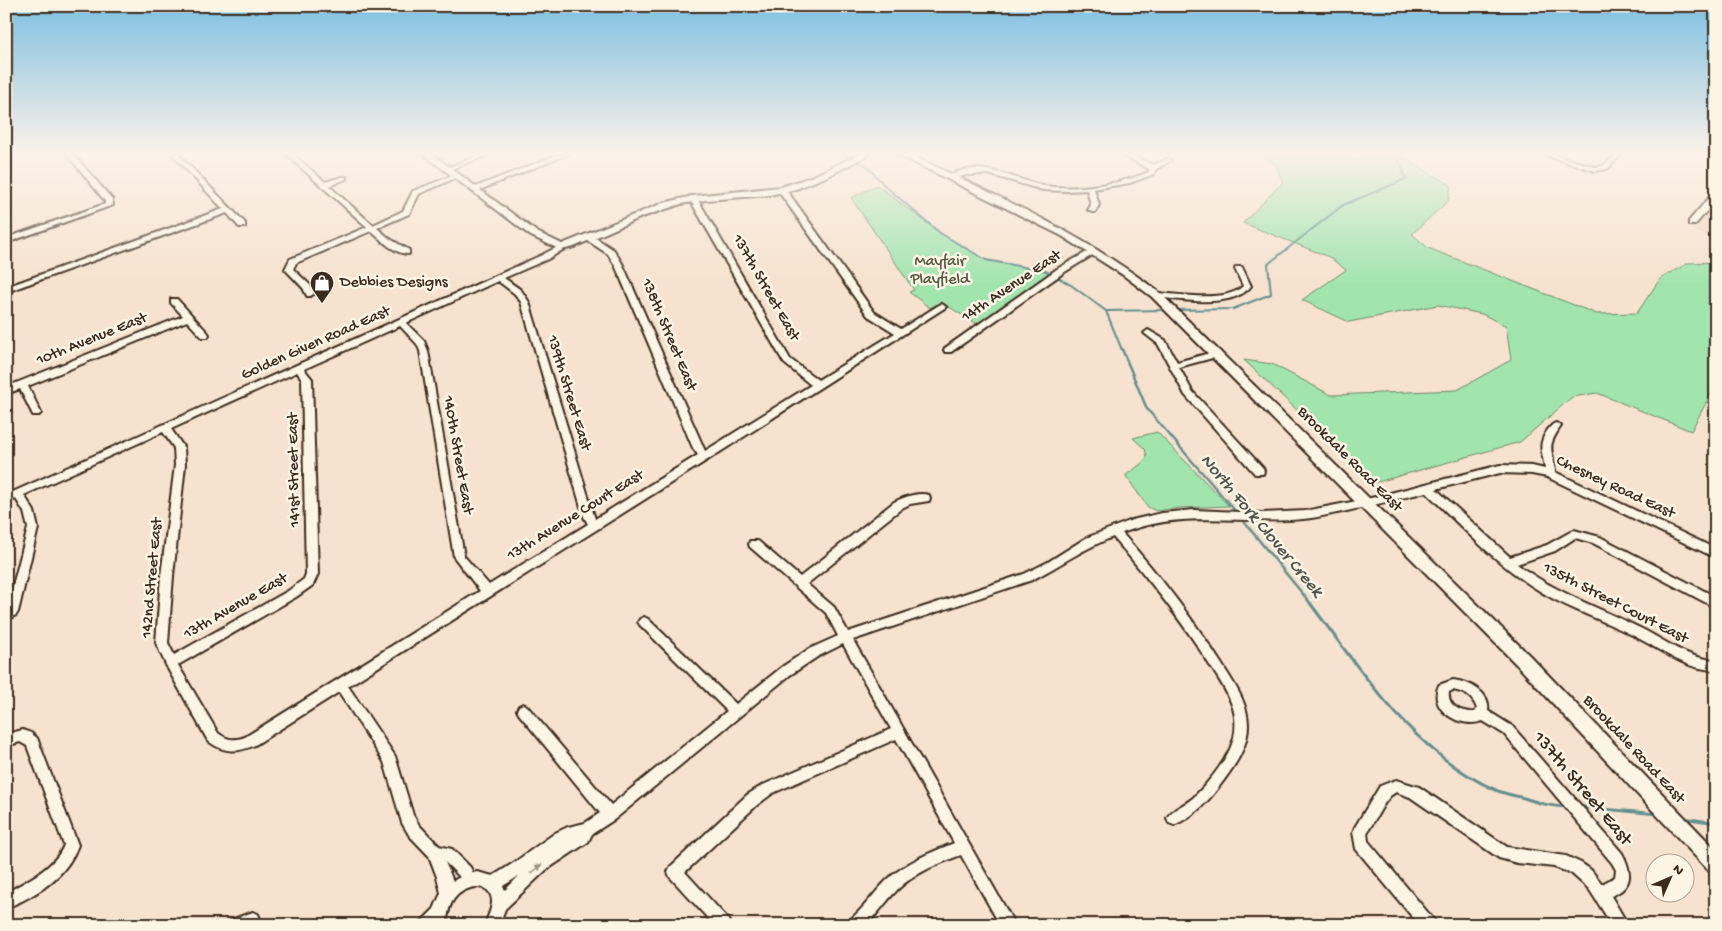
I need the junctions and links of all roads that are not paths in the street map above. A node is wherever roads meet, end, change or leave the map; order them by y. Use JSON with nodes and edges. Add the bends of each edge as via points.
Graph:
{"nodes":[{"id":1,"x":106,"y":197,"type":"edge"},
{"id":2,"x":216,"y":197,"type":"edge"},
{"id":3,"x":339,"y":197,"type":"edge"},
{"id":4,"x":413,"y":197,"type":"edge"},
{"id":5,"x":485,"y":197,"type":"edge"},
{"id":6,"x":699,"y":197,"type":"edge"},
{"id":7,"x":787,"y":197,"type":"edge"},
{"id":8,"x":992,"y":197,"type":"edge"},
{"id":9,"x":1094,"y":197,"type":"edge"},
{"id":10,"x":1714,"y":197,"type":"edge"},
{"id":11,"x":693,"y":198,"type":"junction"},
{"id":12,"x":228,"y":210,"type":"junction"},
{"id":13,"x":1092,"y":210,"type":"dead end"},
{"id":14,"x":1692,"y":223,"type":"dead end"},
{"id":15,"x":242,"y":225,"type":"dead end"},
{"id":16,"x":373,"y":229,"type":"junction"},
{"id":17,"x":588,"y":237,"type":"junction"},
{"id":18,"x":6,"y":241,"type":"edge"},
{"id":19,"x":561,"y":247,"type":"junction"},
{"id":20,"x":1095,"y":251,"type":"junction"},
{"id":21,"x":406,"y":252,"type":"dead end"},
{"id":22,"x":1239,"y":269,"type":"dead end"},
{"id":23,"x":498,"y":278,"type":"junction"},
{"id":24,"x":6,"y":290,"type":"edge"},
{"id":25,"x":310,"y":294,"type":"dead end"},
{"id":26,"x":1156,"y":295,"type":"junction"},
{"id":27,"x":174,"y":301,"type":"dead end"},
{"id":28,"x":942,"y":307,"type":"dead end"},
{"id":29,"x":188,"y":317,"type":"junction"},
{"id":30,"x":401,"y":322,"type":"junction"},
{"id":31,"x":901,"y":333,"type":"junction"},
{"id":32,"x":1148,"y":333,"type":"dead end"},
{"id":33,"x":205,"y":335,"type":"dead end"},
{"id":34,"x":948,"y":350,"type":"dead end"},
{"id":35,"x":1217,"y":354,"type":"junction"},
{"id":36,"x":1174,"y":366,"type":"junction"},
{"id":37,"x":298,"y":368,"type":"junction"},
{"id":38,"x":23,"y":385,"type":"junction"},
{"id":39,"x":818,"y":385,"type":"junction"},
{"id":40,"x":6,"y":391,"type":"edge"},
{"id":41,"x":36,"y":413,"type":"dead end"},
{"id":42,"x":1556,"y":426,"type":"dead end"},
{"id":43,"x":165,"y":428,"type":"junction"},
{"id":44,"x":704,"y":456,"type":"junction"},
{"id":45,"x":1259,"y":471,"type":"dead end"},
{"id":46,"x":1550,"y":474,"type":"junction"},
{"id":47,"x":1428,"y":486,"type":"junction"},
{"id":48,"x":18,"y":494,"type":"junction"},
{"id":49,"x":925,"y":498,"type":"dead end"},
{"id":50,"x":6,"y":499,"type":"edge"},
{"id":51,"x":1368,"y":503,"type":"junction"},
{"id":52,"x":594,"y":526,"type":"junction"},
{"id":53,"x":1114,"y":531,"type":"junction"},
{"id":54,"x":754,"y":544,"type":"dead end"},
{"id":55,"x":1715,"y":552,"type":"edge"},
{"id":56,"x":1509,"y":563,"type":"junction"},
{"id":57,"x":312,"y":574,"type":"joint"},
{"id":58,"x":800,"y":583,"type":"junction"},
{"id":59,"x":488,"y":592,"type":"junction"},
{"id":60,"x":1714,"y":602,"type":"edge"},
{"id":61,"x":12,"y":612,"type":"dead end"},
{"id":62,"x":644,"y":622,"type":"dead end"},
{"id":63,"x":847,"y":637,"type":"junction"},
{"id":64,"x":171,"y":663,"type":"junction"},
{"id":65,"x":1716,"y":665,"type":"edge"},
{"id":66,"x":341,"y":685,"type":"junction"},
{"id":67,"x":523,"y":710,"type":"dead end"},
{"id":68,"x":736,"y":712,"type":"junction"},
{"id":69,"x":1482,"y":714,"type":"dead end"},
{"id":70,"x":898,"y":732,"type":"junction"},
{"id":71,"x":6,"y":740,"type":"edge"},
{"id":72,"x":226,"y":746,"type":"joint"},
{"id":73,"x":610,"y":814,"type":"junction"},
{"id":74,"x":1174,"y":818,"type":"dead end"},
{"id":75,"x":587,"y":829,"type":"junction"},
{"id":76,"x":963,"y":846,"type":"junction"},
{"id":77,"x":435,"y":852,"type":"junction"},
{"id":78,"x":1716,"y":864,"type":"edge"},
{"id":79,"x":469,"y":880,"type":"junction"},
{"id":80,"x":493,"y":884,"type":"junction"},
{"id":81,"x":1599,"y":892,"type":"junction"},
{"id":82,"x":448,"y":893,"type":"junction"},
{"id":83,"x":6,"y":901,"type":"edge"},
{"id":84,"x":501,"y":903,"type":"junction"},
{"id":85,"x":253,"y":919,"type":"dead end"},
{"id":86,"x":435,"y":922,"type":"edge"},
{"id":87,"x":236,"y":925,"type":"edge"},
{"id":88,"x":492,"y":925,"type":"edge"},
{"id":89,"x":724,"y":925,"type":"edge"},
{"id":90,"x":855,"y":925,"type":"edge"},
{"id":91,"x":1008,"y":925,"type":"edge"},
{"id":92,"x":1429,"y":925,"type":"edge"},
{"id":93,"x":1621,"y":925,"type":"edge"}],
"edges":[{"from":1,"to":18,"type":"street","via":[[109,205]]},
{"from":2,"to":12,"type":"street"},
{"from":3,"to":16,"type":"street"},
{"from":4,"to":16,"type":"street","via":[[403,214]]},
{"from":5,"to":19,"type":"street","via":[[528,230]]},
{"from":6,"to":11,"type":"street","name":"Golden Given Road East"},
{"from":7,"to":31,"type":"street","via":[[871,314]]},
{"from":8,"to":20,"type":"main road","name":"Brookdale Road East"},
{"from":9,"to":13,"type":"street"},
{"from":10,"to":14,"type":"street"},
{"from":11,"to":17,"type":"street","name":"Golden Given Road East","via":[[651,209]]},
{"from":11,"to":39,"type":"street","name":"137th Street East","via":[[788,361]]},
{"from":12,"to":15,"type":"street"},
{"from":12,"to":24,"type":"street"},
{"from":16,"to":21,"type":"street"},
{"from":16,"to":25,"type":"street","via":[[296,258],[289,266],[291,272]]},
{"from":17,"to":19,"type":"street","name":"Golden Given Road East"},
{"from":17,"to":44,"type":"street","name":"138th Street East","via":[[611,252],[619,265]]},
{"from":19,"to":23,"type":"street","name":"Golden Given Road East"},
{"from":20,"to":26,"type":"main road","name":"Brookdale Road East"},
{"from":20,"to":34,"type":"street","name":"14th Avenue East","via":[[1060,271]]},
{"from":22,"to":26,"type":"street","via":[[1247,286],[1233,295],[1208,298]]},
{"from":23,"to":30,"type":"street","name":"Golden Given Road East"},
{"from":23,"to":52,"type":"street","name":"139th Street East","via":[[518,292],[525,302]]},
{"from":26,"to":35,"type":"main road","name":"Brookdale Road East"},
{"from":27,"to":29,"type":"street"},
{"from":28,"to":31,"type":"street","name":"13th Avenue Court East"},
{"from":29,"to":33,"type":"street"},
{"from":29,"to":38,"type":"street","name":"10th Avenue East"},
{"from":30,"to":37,"type":"street","name":"Golden Given Road East"},
{"from":30,"to":59,"type":"street","name":"140th Street East","via":[[421,343],[424,351],[459,557]]},
{"from":31,"to":39,"type":"street","name":"13th Avenue Court East"},
{"from":32,"to":36,"type":"street","via":[[1162,342]]},
{"from":35,"to":36,"type":"street"},
{"from":35,"to":51,"type":"main road","name":"Brookdale Road East"},
{"from":36,"to":45,"type":"street","via":[[1188,393]]},
{"from":37,"to":43,"type":"street","name":"Golden Given Road East"},
{"from":37,"to":57,"type":"street","name":"141st Street East","via":[[307,379]]},
{"from":38,"to":40,"type":"street","name":"10th Avenue East"},
{"from":38,"to":41,"type":"street"},
{"from":39,"to":44,"type":"street","name":"13th Avenue Court East"},
{"from":42,"to":46,"type":"street","via":[[1544,446],[1550,462]]},
{"from":43,"to":48,"type":"street","name":"Golden Given Road East"},
{"from":43,"to":64,"type":"street","name":"142nd Street East","via":[[176,443],[180,457],[162,634],[163,647]]},
{"from":44,"to":52,"type":"street","name":"13th Avenue Court East"},
{"from":46,"to":47,"type":"street","name":"Chesney Road East","via":[[1500,469]]},
{"from":46,"to":55,"type":"street","name":"Chesney Road East"},
{"from":47,"to":51,"type":"street","name":"Chesney Road East"},
{"from":47,"to":56,"type":"street","name":"135th Street Court East"},
{"from":48,"to":50,"type":"street","name":"Golden Given Road East"},
{"from":48,"to":61,"type":"street","via":[[29,511],[33,528]]},
{"from":49,"to":58,"type":"street","via":[[898,505]]},
{"from":51,"to":53,"type":"street","name":"Chesney Road East","via":[[1305,515],[1174,515]]},
{"from":51,"to":78,"type":"main road","name":"Brookdale Road East"},
{"from":52,"to":59,"type":"street","name":"13th Avenue Court East"},
{"from":53,"to":63,"type":"street","name":"Chesney Road East","via":[[1090,541],[1028,577]]},
{"from":53,"to":74,"type":"street","via":[[1189,622],[1228,685],[1241,716],[1240,743],[1230,764],[1196,806]]},
{"from":54,"to":58,"type":"street"},
{"from":56,"to":60,"type":"street","via":[[1551,548],[1569,536],[1581,535]]},
{"from":56,"to":65,"type":"street","name":"135th Street Court East","via":[[1547,590],[1702,664]]},
{"from":57,"to":64,"type":"street","name":"13th Avenue East","via":[[302,588]]},
{"from":58,"to":63,"type":"street","via":[[830,610]]},
{"from":59,"to":66,"type":"street","name":"13th Avenue Court East"},
{"from":62,"to":68,"type":"street"},
{"from":63,"to":68,"type":"street","name":"Chesney Road East","via":[[797,662]]},
{"from":63,"to":70,"type":"street"},
{"from":64,"to":72,"type":"street","name":"142nd Street East","via":[[213,737]]},
{"from":66,"to":72,"type":"street","name":"13th Avenue Court East","via":[[250,742]]},
{"from":66,"to":77,"type":"street","via":[[390,760],[407,818]]},
{"from":67,"to":73,"type":"street"},
{"from":68,"to":73,"type":"street","name":"Chesney Road East"},
{"from":69,"to":81,"type":"street","name":"137th Street East","via":[[1508,730],[1617,858],[1622,869],[1621,881]]},
{"from":70,"to":76,"type":"street"},
{"from":70,"to":89,"type":"street","via":[[768,789],[675,872]]},
{"from":71,"to":83,"type":"street","via":[[23,736],[32,742],[70,840],[68,853],[58,866]]},
{"from":73,"to":75,"type":"street","name":"Chesney Road East"},
{"from":75,"to":80,"type":"street","via":[[578,829],[553,842]]},
{"from":84,"to":75,"type":"street","one_way":true,"via":[[541,865],[583,837]]},
{"from":76,"to":90,"type":"street","via":[[909,871]]},
{"from":76,"to":91,"type":"street"},
{"from":77,"to":79,"type":"street","via":[[447,854]]},
{"from":77,"to":82,"type":"street","via":[[448,883]]},
{"from":79,"to":80,"type":"street","via":[[484,878]]},
{"from":79,"to":82,"type":"street"},
{"from":80,"to":84,"type":"street","via":[[498,888]]},
{"from":81,"to":92,"type":"street","via":[[1576,866],[1504,853],[1414,792],[1396,786],[1385,791],[1379,799],[1360,832],[1361,844]]},
{"from":81,"to":93,"type":"street"},
{"from":82,"to":86,"type":"street"},
{"from":84,"to":88,"type":"street"},
{"from":85,"to":87,"type":"street"}]}
